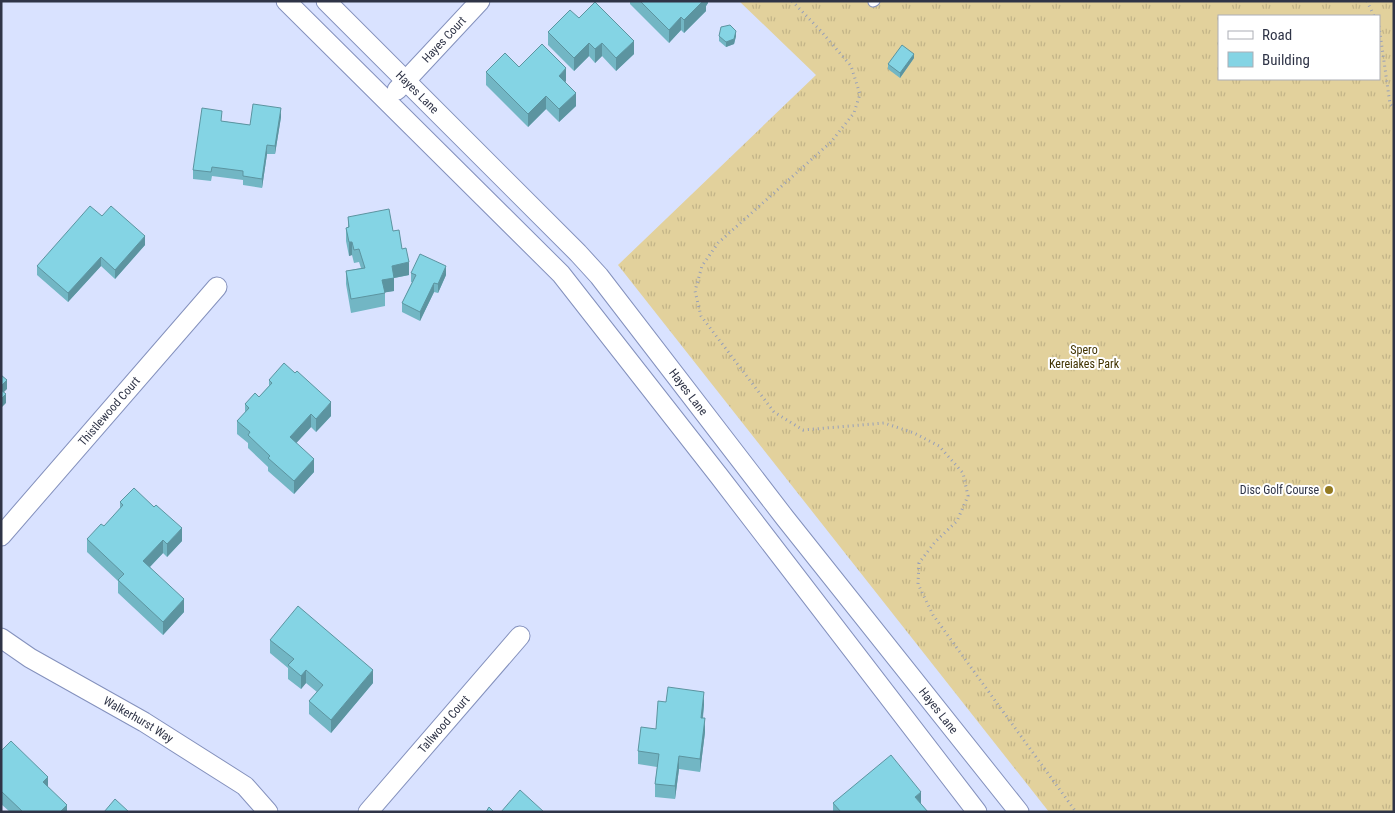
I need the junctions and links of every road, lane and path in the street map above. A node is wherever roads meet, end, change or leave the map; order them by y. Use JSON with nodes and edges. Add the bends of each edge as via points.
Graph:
{"nodes":[{"id":1,"x":286,"y":1,"type":"edge"},
{"id":2,"x":326,"y":1,"type":"edge"},
{"id":3,"x":480,"y":1,"type":"edge"},
{"id":4,"x":792,"y":1,"type":"edge"},
{"id":5,"x":1367,"y":1,"type":"edge"},
{"id":6,"x":1374,"y":15,"type":"edge"},
{"id":7,"x":1380,"y":33,"type":"edge"},
{"id":8,"x":405,"y":81,"type":"junction"},
{"id":9,"x":388,"y":100,"type":"junction"},
{"id":10,"x":1394,"y":108,"type":"edge"},
{"id":11,"x":217,"y":287,"type":"dead end"},
{"id":12,"x":1,"y":536,"type":"edge"},
{"id":13,"x":520,"y":636,"type":"dead end"},
{"id":14,"x":1,"y":638,"type":"edge"},
{"id":15,"x":268,"y":812,"type":"edge"},
{"id":16,"x":368,"y":812,"type":"edge"},
{"id":17,"x":977,"y":812,"type":"edge"},
{"id":18,"x":1018,"y":812,"type":"edge"},
{"id":19,"x":1076,"y":812,"type":"edge"}],
"edges":[{"from":1,"to":9,"type":"street"},
{"from":2,"to":8,"type":"street","name":"Hayes Lane"},
{"from":3,"to":8,"type":"street","name":"Hayes Court"},
{"from":4,"to":19,"type":"path","via":[[851,66],[860,94],[854,113],[832,142],[718,243],[702,266],[695,291],[701,316],[774,412],[803,430],[884,423],[914,432],[939,446],[963,473],[968,496],[957,521],[919,563],[918,584],[933,615]]},
{"from":5,"to":6,"type":"path"},
{"from":7,"to":10,"type":"path","via":[[1390,104]]},
{"from":8,"to":9,"type":"street","name":"Hayes Court"},
{"from":8,"to":18,"type":"street","name":"Hayes Lane","via":[[599,276],[785,518]]},
{"from":9,"to":17,"type":"street","via":[[561,274]]},
{"from":11,"to":12,"type":"street","name":"Thistlewood Court"},
{"from":13,"to":16,"type":"street","name":"Tallwood Court"},
{"from":14,"to":15,"type":"street","name":"Walkerhurst Way","via":[[230,776],[245,786]]}]}
